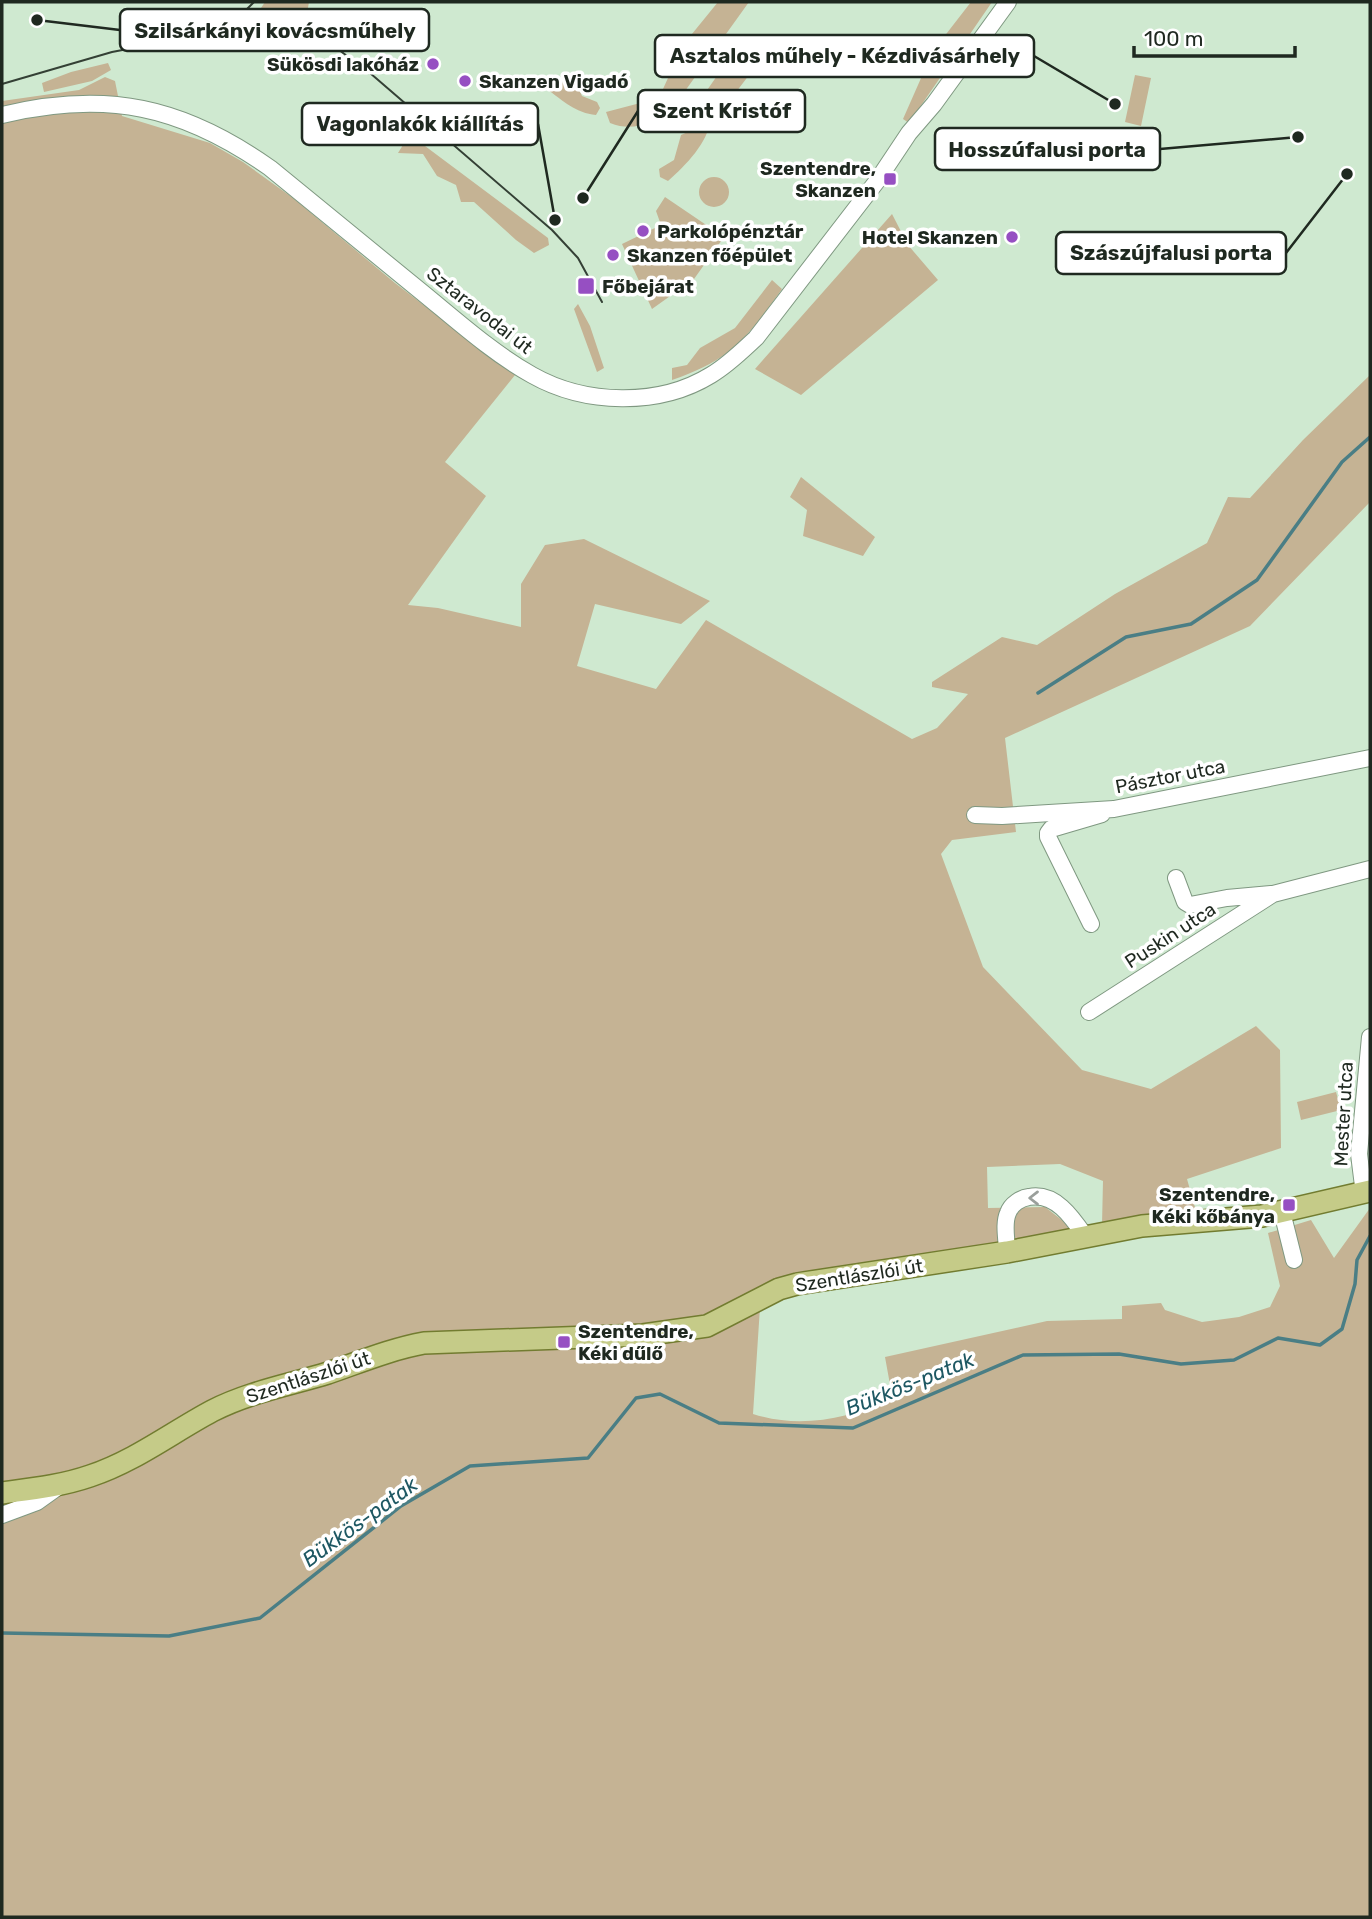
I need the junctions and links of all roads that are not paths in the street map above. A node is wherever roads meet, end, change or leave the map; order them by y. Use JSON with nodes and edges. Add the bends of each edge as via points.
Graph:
{"nodes":[{"id":1,"x":1008,"y":2,"type":"edge"},
{"id":2,"x":2,"y":115,"type":"edge"},
{"id":3,"x":1370,"y":758,"type":"edge"},
{"id":4,"x":1114,"y":809,"type":"junction"},
{"id":5,"x":975,"y":815,"type":"dead end"},
{"id":6,"x":1369,"y":873,"type":"edge"},
{"id":7,"x":1176,"y":878,"type":"dead end"},
{"id":8,"x":1273,"y":894,"type":"junction"},
{"id":9,"x":1091,"y":925,"type":"dead end"},
{"id":10,"x":1089,"y":1012,"type":"dead end"},
{"id":11,"x":1370,"y":1037,"type":"edge"},
{"id":12,"x":1367,"y":1192,"type":"edge"},
{"id":13,"x":1282,"y":1212,"type":"junction"},
{"id":14,"x":1085,"y":1236,"type":"junction"},
{"id":15,"x":1007,"y":1252,"type":"junction"},
{"id":16,"x":1294,"y":1260,"type":"dead end"},
{"id":17,"x":60,"y":1486,"type":"junction"},
{"id":18,"x":2,"y":1493,"type":"edge"},
{"id":19,"x":2,"y":1515,"type":"edge"}],
"edges":[{"from":1,"to":2,"type":"street","name":"Sztaravodai út","via":[[756,338],[710,376],[645,396],[595,397],[535,377],[476,337],[270,168],[196,124],[110,104],[66,104]]},
{"from":3,"to":4,"type":"street","name":"Pásztor utca"},
{"from":4,"to":5,"type":"street","name":"Pásztor utca"},
{"from":4,"to":9,"type":"street","via":[[1048,833]]},
{"from":6,"to":8,"type":"street","name":"Puskin utca"},
{"from":7,"to":8,"type":"street","name":"Puskin utca","via":[[1190,905]]},
{"from":8,"to":10,"type":"street","name":"Puskin utca"},
{"from":11,"to":12,"type":"street","name":"Mester utca","via":[[1359,1154]]},
{"from":12,"to":13,"type":"main road","name":"Szentlászlói út"},
{"from":13,"to":14,"type":"main road","name":"Szentlászlói út"},
{"from":13,"to":16,"type":"street"},
{"from":14,"to":15,"type":"main road","name":"Szentlászlói út"},
{"from":14,"to":15,"type":"street","one_way":true,"via":[[1055,1202],[1038,1195],[1021,1198],[1008,1211]]},
{"from":15,"to":17,"type":"main road","name":"Szentlászlói út","via":[[797,1284],[707,1326],[643,1335],[425,1343],[394,1349],[248,1395],[118,1465]]},
{"from":17,"to":18,"type":"main road","name":"Szentlászlói út"},
{"from":17,"to":19,"type":"street","via":[[37,1502]]}]}
